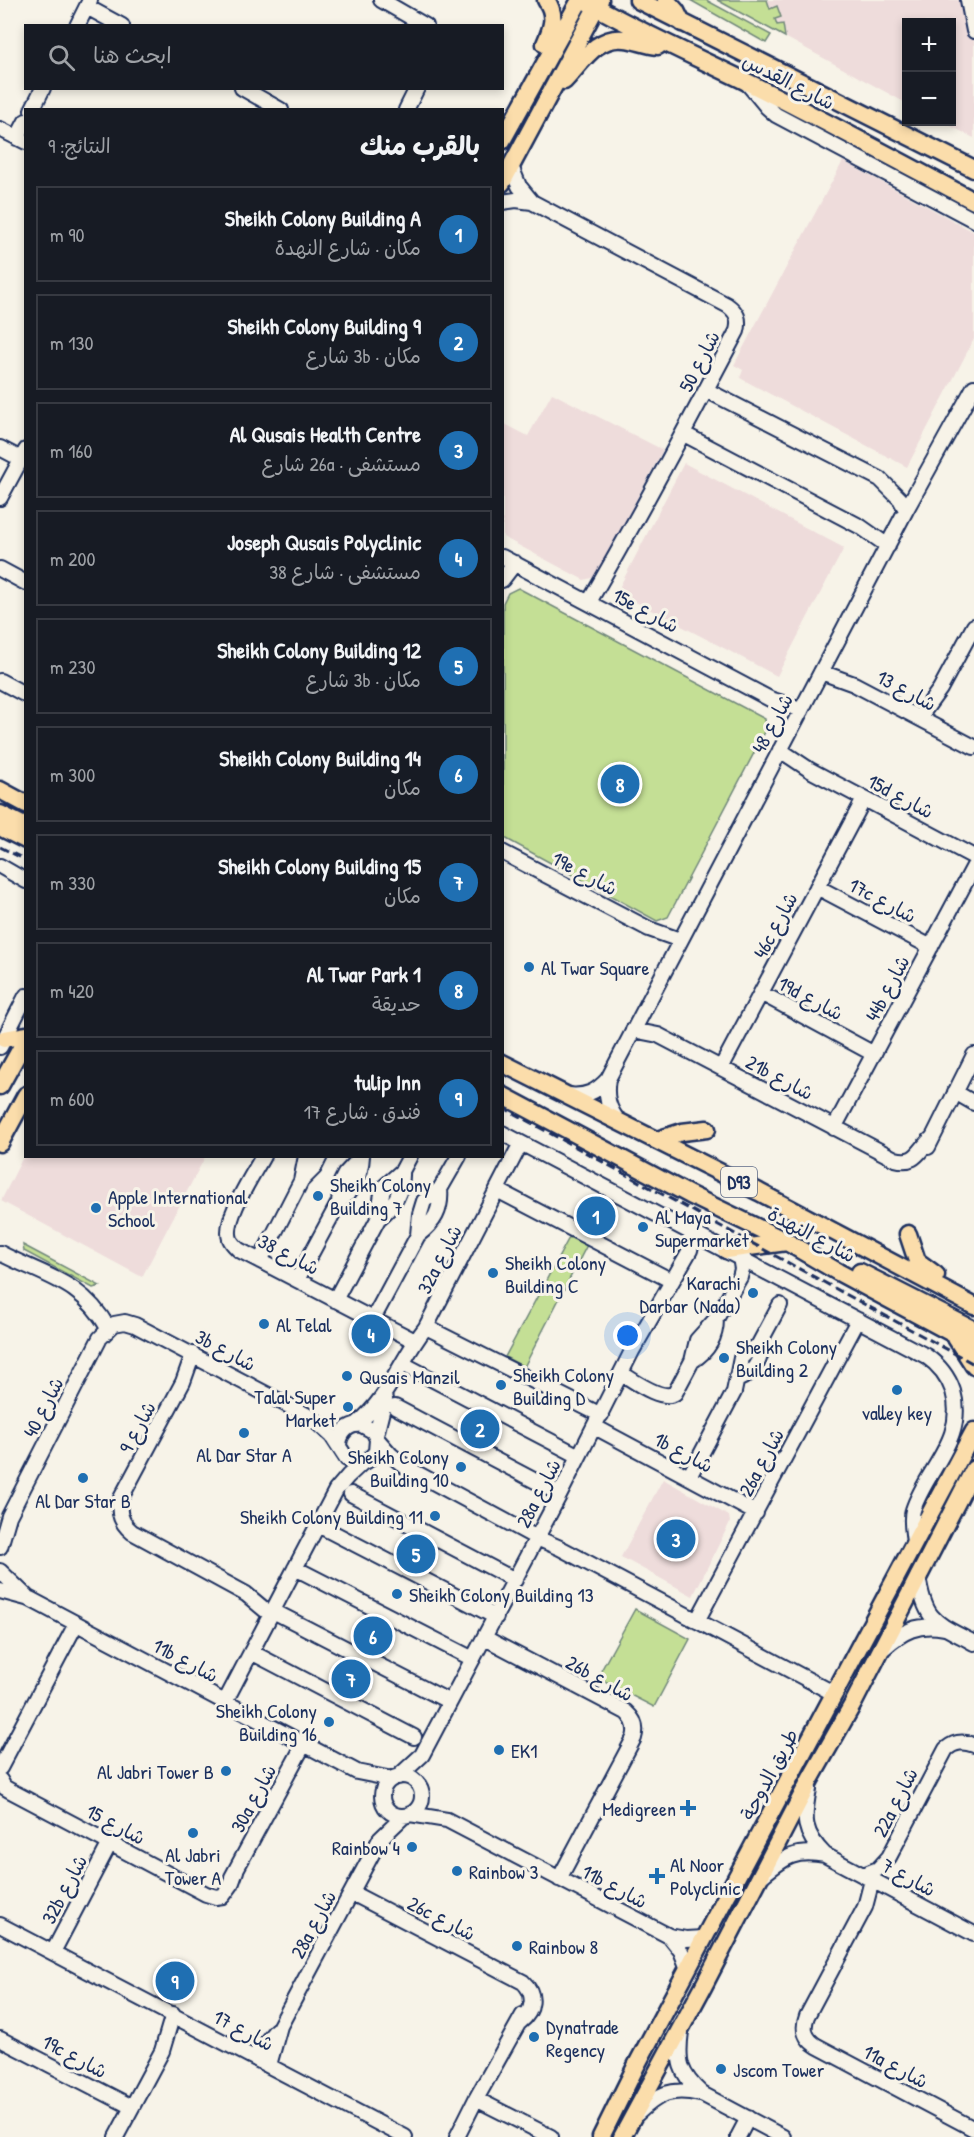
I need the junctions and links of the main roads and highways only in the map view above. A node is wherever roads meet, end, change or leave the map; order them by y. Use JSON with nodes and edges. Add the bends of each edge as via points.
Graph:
{"nodes":[{"id":1,"x":546,"y":0,"type":"edge"},
{"id":2,"x":638,"y":0,"type":"edge"},
{"id":3,"x":666,"y":0,"type":"edge"},
{"id":4,"x":590,"y":2,"type":"edge"},
{"id":5,"x":569,"y":17,"type":"junction"},
{"id":6,"x":683,"y":24,"type":"junction"},
{"id":7,"x":671,"y":46,"type":"junction"},
{"id":8,"x":539,"y":74,"type":"junction"},
{"id":9,"x":553,"y":88,"type":"junction"},
{"id":10,"x":504,"y":137,"type":"edge"},
{"id":11,"x":974,"y":169,"type":"edge"},
{"id":12,"x":504,"y":179,"type":"edge"},
{"id":13,"x":969,"y":199,"type":"edge"},
{"id":14,"x":974,"y":210,"type":"edge"},
{"id":15,"x":3,"y":792,"type":"edge"},
{"id":16,"x":24,"y":797,"type":"edge"},
{"id":17,"x":24,"y":803,"type":"edge"},
{"id":18,"x":0,"y":814,"type":"edge"},
{"id":19,"x":24,"y":826,"type":"edge"},
{"id":20,"x":3,"y":828,"type":"edge"},
{"id":21,"x":24,"y":839,"type":"edge"},
{"id":22,"x":24,"y":849,"type":"edge"},
{"id":23,"x":24,"y":1036,"type":"edge"},
{"id":24,"x":2,"y":1043,"type":"edge"},
{"id":25,"x":24,"y":1043,"type":"edge"},
{"id":26,"x":504,"y":1064,"type":"edge"},
{"id":27,"x":0,"y":1086,"type":"edge"},
{"id":28,"x":504,"y":1096,"type":"edge"},
{"id":29,"x":24,"y":1099,"type":"edge"},
{"id":30,"x":707,"y":1129,"type":"dead end"},
{"id":31,"x":657,"y":1140,"type":"junction"},
{"id":32,"x":0,"y":1143,"type":"edge"},
{"id":33,"x":908,"y":1234,"type":"dead end"},
{"id":34,"x":792,"y":1245,"type":"junction"},
{"id":35,"x":733,"y":1254,"type":"road end"},
{"id":36,"x":946,"y":1291,"type":"junction"},
{"id":37,"x":974,"y":1306,"type":"edge"},
{"id":38,"x":974,"y":1330,"type":"edge"},
{"id":39,"x":952,"y":1333,"type":"junction"},
{"id":40,"x":974,"y":1345,"type":"edge"},
{"id":41,"x":974,"y":1366,"type":"edge"},
{"id":42,"x":973,"y":1431,"type":"edge"},
{"id":43,"x":974,"y":1469,"type":"edge"},
{"id":44,"x":835,"y":1694,"type":"junction"},
{"id":45,"x":811,"y":1778,"type":"junction"},
{"id":46,"x":602,"y":2137,"type":"edge"},
{"id":47,"x":622,"y":2137,"type":"edge"}],
"edges":[{"from":1,"to":8,"type":"main road","via":[[553,21],[538,62]]},
{"from":2,"to":6,"type":"main road","name":"شارع القدس"},
{"from":3,"to":6,"type":"main road"},
{"from":4,"to":5,"type":"main road"},
{"from":4,"to":7,"type":"main road","name":"شارع القدس"},
{"from":4,"to":9,"type":"main road"},
{"from":5,"to":8,"type":"main road"},
{"from":5,"to":9,"type":"main road","via":[[578,13],[581,19],[556,70]]},
{"from":6,"to":11,"type":"main road","name":"شارع القدس"},
{"from":7,"to":9,"type":"main road","via":[[623,39],[605,41]]},
{"from":7,"to":13,"type":"main road","name":"شارع القدس"},
{"from":8,"to":10,"type":"main road"},
{"from":9,"to":12,"type":"main road"},
{"from":13,"to":14,"type":"main road"},
{"from":15,"to":16,"type":"main road"},
{"from":15,"to":17,"type":"main road"},
{"from":18,"to":19,"type":"main road"},
{"from":20,"to":21,"type":"main road"},
{"from":20,"to":22,"type":"main road"},
{"from":23,"to":24,"type":"main road"},
{"from":25,"to":27,"type":"main road"},
{"from":26,"to":31,"type":"main road","name":"شارع النهدة","number":"D93"},
{"from":28,"to":34,"type":"main road","name":"شارع النهدة","number":"D93"},
{"from":29,"to":32,"type":"main road"},
{"from":30,"to":31,"type":"main road"},
{"from":31,"to":36,"type":"main road","name":"شارع النهدة","number":"D93"},
{"from":33,"to":36,"type":"main road","via":[[917,1261],[942,1279]]},
{"from":34,"to":35,"type":"main road"},
{"from":34,"to":38,"type":"main road","via":[[842,1263]]},
{"from":34,"to":39,"type":"main road","name":"شارع النهدة","number":"D93"},
{"from":36,"to":37,"type":"main road","name":"شارع النهدة","number":"D93"},
{"from":39,"to":40,"type":"main road","name":"شارع النهدة","number":"D93"},
{"from":39,"to":41,"type":"main road"},
{"from":42,"to":44,"type":"main road","name":"طريق الدوحة"},
{"from":43,"to":45,"type":"main road","name":"طريق الدوحة"},
{"from":44,"to":45,"type":"main road","via":[[842,1707]]},
{"from":44,"to":46,"type":"main road","name":"طريق الدوحة"},
{"from":45,"to":47,"type":"main road","name":"طريق الدوحة"}]}
